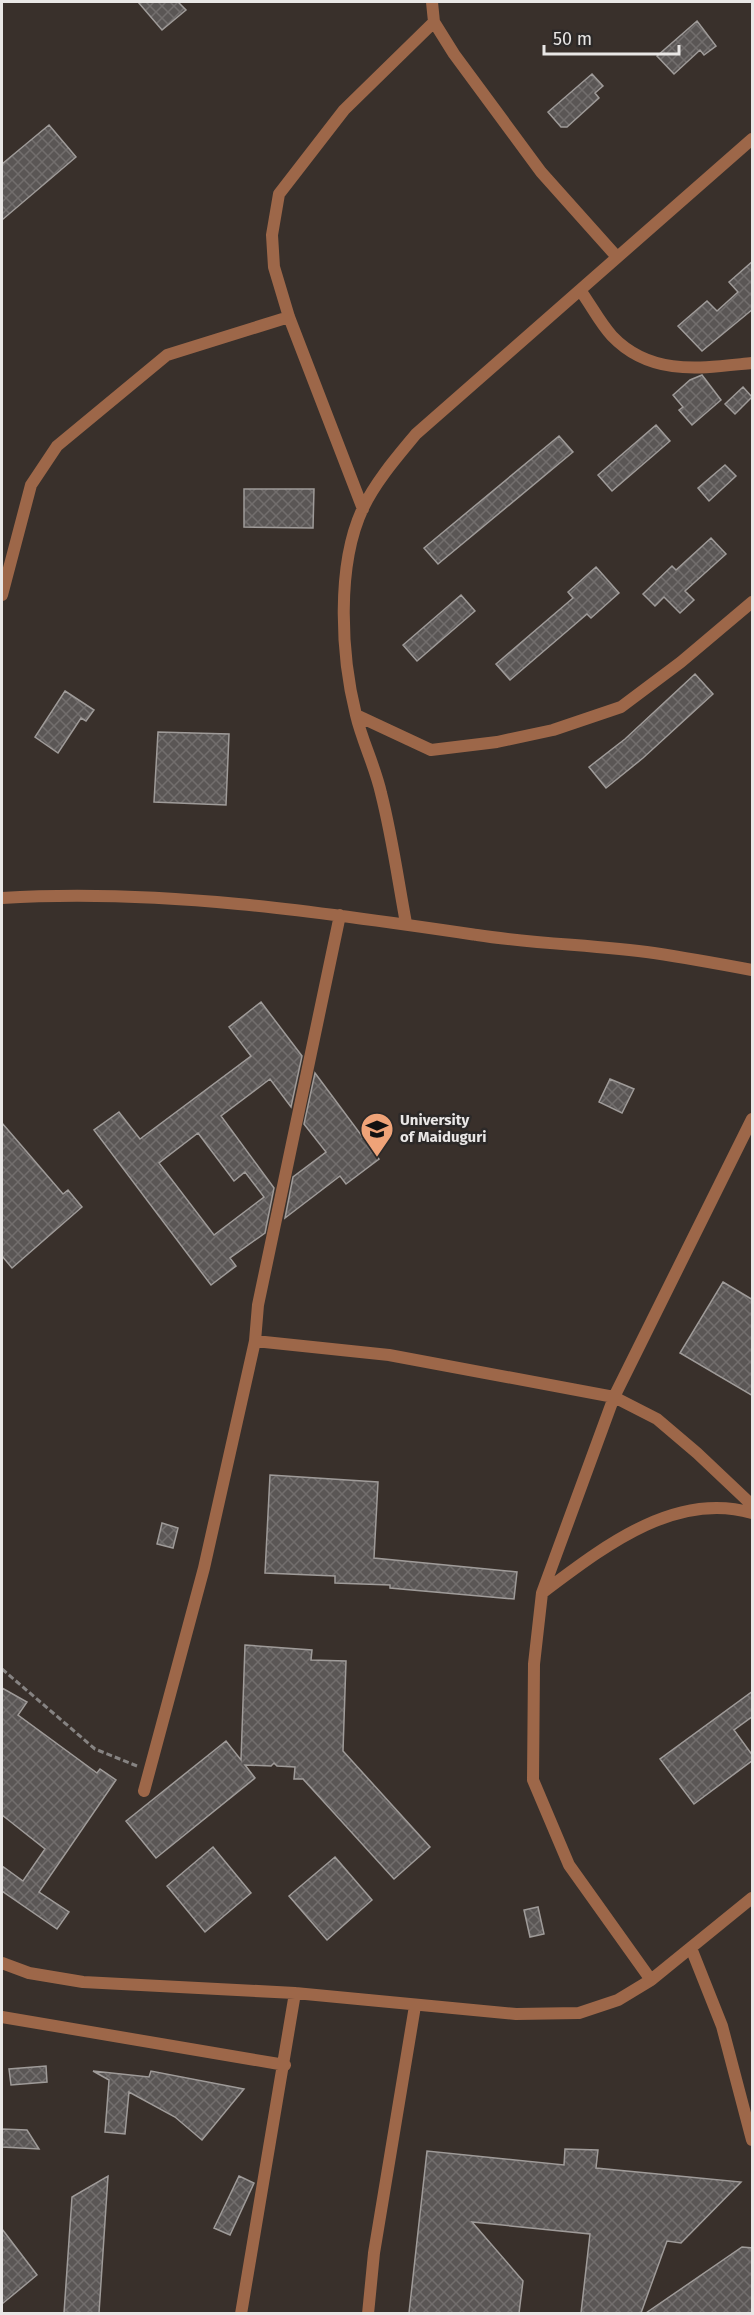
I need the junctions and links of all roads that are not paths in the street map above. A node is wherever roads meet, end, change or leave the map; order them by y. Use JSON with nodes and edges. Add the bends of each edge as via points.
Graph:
{"nodes":[{"id":1,"x":432,"y":2,"type":"edge"},
{"id":2,"x":434,"y":22,"type":"junction"},
{"id":3,"x":753,"y":139,"type":"edge"},
{"id":4,"x":617,"y":257,"type":"junction"},
{"id":5,"x":580,"y":290,"type":"junction"},
{"id":6,"x":289,"y":317,"type":"junction"},
{"id":7,"x":753,"y":363,"type":"edge"},
{"id":8,"x":363,"y":509,"type":"junction"},
{"id":9,"x":2,"y":595,"type":"edge"},
{"id":10,"x":753,"y":602,"type":"edge"},
{"id":11,"x":356,"y":715,"type":"junction"},
{"id":12,"x":2,"y":898,"type":"edge"},
{"id":13,"x":340,"y":915,"type":"junction"},
{"id":14,"x":406,"y":923,"type":"junction"},
{"id":15,"x":753,"y":970,"type":"edge"},
{"id":16,"x":753,"y":1119,"type":"edge"},
{"id":17,"x":255,"y":1341,"type":"junction"},
{"id":18,"x":614,"y":1397,"type":"junction"},
{"id":19,"x":753,"y":1505,"type":"edge"},
{"id":20,"x":753,"y":1513,"type":"edge"},
{"id":21,"x":542,"y":1593,"type":"junction"},
{"id":22,"x":144,"y":1791,"type":"dead end"},
{"id":23,"x":753,"y":1898,"type":"edge"},
{"id":24,"x":691,"y":1948,"type":"junction"},
{"id":25,"x":2,"y":1963,"type":"edge"},
{"id":26,"x":651,"y":1980,"type":"junction"},
{"id":27,"x":295,"y":1993,"type":"junction"},
{"id":28,"x":415,"y":2006,"type":"junction"},
{"id":29,"x":2,"y":2017,"type":"edge"},
{"id":30,"x":285,"y":2065,"type":"junction"},
{"id":31,"x":753,"y":2140,"type":"edge"},
{"id":32,"x":241,"y":2313,"type":"edge"},
{"id":33,"x":368,"y":2313,"type":"edge"}],
"edges":[{"from":1,"to":2,"type":"street"},
{"from":2,"to":4,"type":"street","via":[[541,172]]},
{"from":2,"to":6,"type":"street","via":[[344,110],[279,194],[272,235],[274,267]]},
{"from":3,"to":4,"type":"street"},
{"from":4,"to":5,"type":"street"},
{"from":5,"to":7,"type":"street","via":[[612,336],[641,359],[688,369]]},
{"from":5,"to":8,"type":"street","via":[[416,434]]},
{"from":6,"to":8,"type":"street"},
{"from":6,"to":9,"type":"street","via":[[167,355],[57,446],[31,485]]},
{"from":8,"to":11,"type":"street","via":[[349,553],[344,610]]},
{"from":10,"to":11,"type":"street","via":[[621,707],[553,730],[431,750]]},
{"from":11,"to":14,"type":"street","via":[[381,792]]},
{"from":12,"to":13,"type":"street","via":[[143,897]]},
{"from":13,"to":14,"type":"street"},
{"from":13,"to":17,"type":"street","via":[[258,1305]]},
{"from":14,"to":15,"type":"street","via":[[551,945],[652,953]]},
{"from":16,"to":18,"type":"street"},
{"from":17,"to":18,"type":"street","via":[[388,1355]]},
{"from":17,"to":22,"type":"street","via":[[204,1568]]},
{"from":18,"to":19,"type":"street","via":[[657,1419]]},
{"from":18,"to":21,"type":"street"},
{"from":20,"to":21,"type":"street","via":[[732,1507],[699,1508],[660,1518],[602,1549]]},
{"from":21,"to":26,"type":"street","via":[[534,1664],[532,1780],[569,1865]]},
{"from":23,"to":24,"type":"street"},
{"from":24,"to":26,"type":"street"},
{"from":24,"to":31,"type":"street","via":[[722,2026]]},
{"from":25,"to":27,"type":"street","via":[[29,1973],[83,1982]]},
{"from":26,"to":28,"type":"street","via":[[618,2000],[579,2013],[516,2014]]},
{"from":27,"to":28,"type":"street"},
{"from":27,"to":30,"type":"street"},
{"from":28,"to":33,"type":"street","via":[[374,2253]]},
{"from":29,"to":30,"type":"street"},
{"from":30,"to":32,"type":"street"}]}
